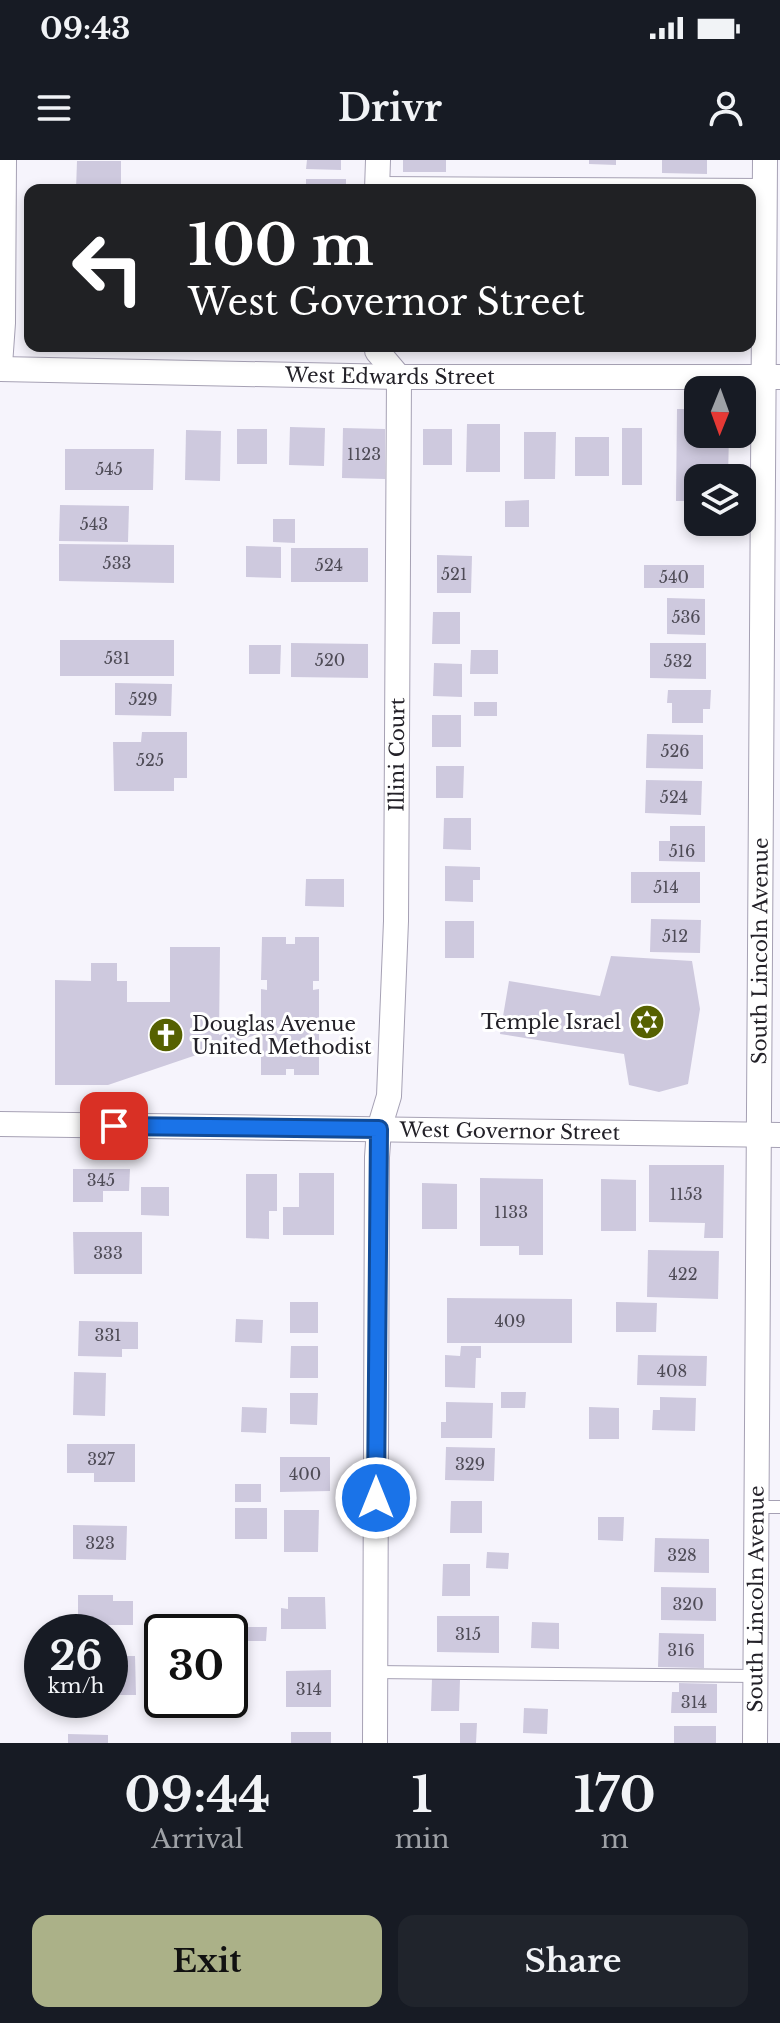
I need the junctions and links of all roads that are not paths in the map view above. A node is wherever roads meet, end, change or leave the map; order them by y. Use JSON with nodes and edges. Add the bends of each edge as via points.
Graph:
{"nodes":[{"id":1,"x":4,"y":160,"type":"edge"},
{"id":2,"x":769,"y":169,"type":"edge"},
{"id":3,"x":378,"y":178,"type":"edge"},
{"id":4,"x":378,"y":352,"type":"edge"},
{"id":5,"x":0,"y":367,"type":"edge"},
{"id":6,"x":399,"y":377,"type":"junction"},
{"id":7,"x":771,"y":377,"type":"edge"},
{"id":8,"x":0,"y":1124,"type":"edge"},
{"id":9,"x":379,"y":1129,"type":"junction"},
{"id":10,"x":769,"y":1134,"type":"edge"},
{"id":11,"x":768,"y":1507,"type":"edge"},
{"id":12,"x":375,"y":1672,"type":"junction"},
{"id":13,"x":755,"y":1676,"type":"junction"},
{"id":14,"x":375,"y":1743,"type":"edge"},
{"id":15,"x":755,"y":1743,"type":"edge"}],
"edges":[{"from":1,"to":5,"type":"street"},
{"from":2,"to":3,"type":"lane"},
{"from":2,"to":7,"type":"street","name":"South Lincoln Avenue"},
{"from":4,"to":6,"type":"street"},
{"from":5,"to":6,"type":"street","name":"West Edwards Street"},
{"from":6,"to":7,"type":"street","name":"West Edwards Street"},
{"from":6,"to":9,"type":"street","name":"Illini Court","via":[[396,921],[389,1096]]},
{"from":7,"to":10,"type":"street","name":"South Lincoln Avenue","via":[[765,751]]},
{"from":8,"to":9,"type":"street","name":"West Governor Street"},
{"from":9,"to":10,"type":"street","name":"West Governor Street"},
{"from":9,"to":12,"type":"street","name":"Illini Court"},
{"from":10,"to":11,"type":"street","name":"South Lincoln Avenue"},
{"from":11,"to":13,"type":"street","name":"South Lincoln Avenue"},
{"from":12,"to":13,"type":"lane"},
{"from":12,"to":14,"type":"street","name":"Illini Court"},
{"from":13,"to":15,"type":"street","name":"South Lincoln Avenue"}]}
